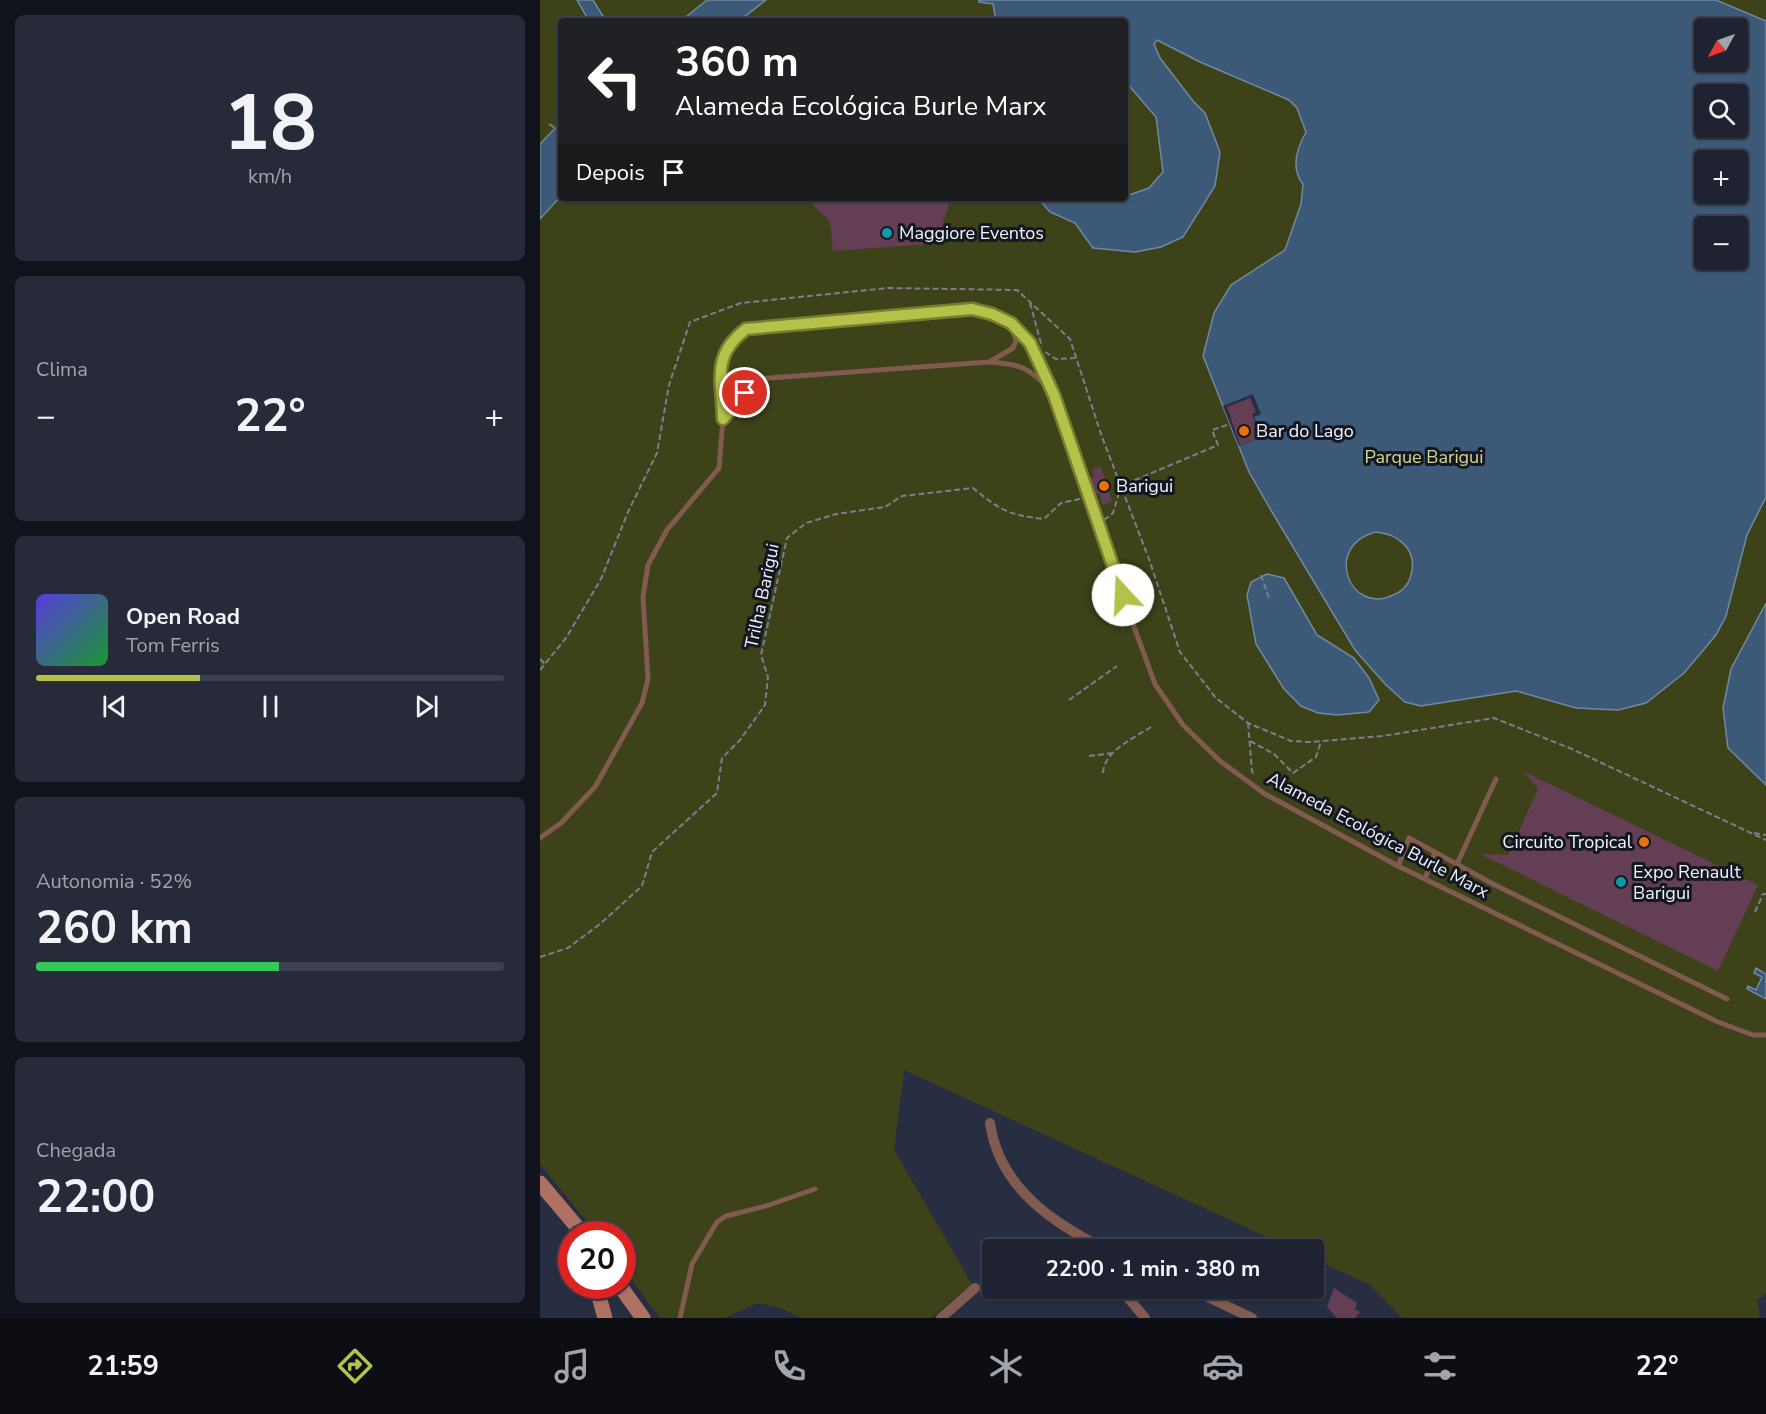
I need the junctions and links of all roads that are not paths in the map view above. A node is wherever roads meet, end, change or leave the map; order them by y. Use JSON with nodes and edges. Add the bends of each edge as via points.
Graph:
{"nodes":[{"id":1,"x":1011,"y":323,"type":"junction"},
{"id":2,"x":990,"y":362,"type":"junction"},
{"id":3,"x":721,"y":368,"type":"junction"},
{"id":4,"x":761,"y":378,"type":"junction"},
{"id":5,"x":1054,"y":395,"type":"junction"},
{"id":6,"x":723,"y":419,"type":"junction"},
{"id":7,"x":1497,"y":779,"type":"dead end"},
{"id":8,"x":540,"y":838,"type":"edge"},
{"id":9,"x":1435,"y":852,"type":"junction"},
{"id":10,"x":1457,"y":864,"type":"junction"},
{"id":11,"x":1398,"y":866,"type":"junction"},
{"id":12,"x":1425,"y":879,"type":"junction"},
{"id":13,"x":1727,"y":999,"type":"dead end"},
{"id":14,"x":1766,"y":1035,"type":"edge"},
{"id":15,"x":990,"y":1123,"type":"dead end"},
{"id":16,"x":540,"y":1183,"type":"edge"},
{"id":17,"x":815,"y":1189,"type":"dead end"},
{"id":18,"x":572,"y":1221,"type":"edge"},
{"id":19,"x":1077,"y":1235,"type":"junction"},
{"id":20,"x":1080,"y":1239,"type":"edge"},
{"id":21,"x":1085,"y":1239,"type":"edge"},
{"id":22,"x":975,"y":1288,"type":"dead end"},
{"id":23,"x":600,"y":1299,"type":"edge"},
{"id":24,"x":629,"y":1299,"type":"edge"},
{"id":25,"x":1129,"y":1299,"type":"edge"},
{"id":26,"x":1212,"y":1299,"type":"edge"},
{"id":27,"x":605,"y":1318,"type":"edge"},
{"id":28,"x":643,"y":1318,"type":"edge"},
{"id":29,"x":680,"y":1318,"type":"edge"},
{"id":30,"x":941,"y":1318,"type":"edge"},
{"id":31,"x":1145,"y":1318,"type":"edge"},
{"id":32,"x":1252,"y":1318,"type":"edge"}],
"edges":[{"from":1,"to":2,"type":"lane","via":[[1016,341],[1013,348]]},
{"from":1,"to":3,"type":"lane","name":"Alameda Ecológica Burle Marx","via":[[972,309],[746,329],[722,354]]},
{"from":1,"to":5,"type":"lane","name":"Alameda Ecológica Burle Marx","via":[[1030,343]]},
{"from":2,"to":4,"type":"lane","name":"Alameda Ecológica Burle Marx"},
{"from":2,"to":5,"type":"lane","name":"Alameda Ecológica Burle Marx","via":[[1017,364],[1035,374]]},
{"from":3,"to":4,"type":"lane","name":"Alameda Ecológica Burle Marx","via":[[729,378]]},
{"from":3,"to":6,"type":"lane","name":"Alameda Ecológica Burle Marx"},
{"from":4,"to":6,"type":"lane"},
{"from":5,"to":11,"type":"lane","name":"Alameda Ecológica Burle Marx","via":[[1155,684],[1183,725],[1220,761],[1265,794]]},
{"from":6,"to":8,"type":"lane","name":"Alameda Ecológica Burle Marx","via":[[719,468],[667,530],[648,565],[643,597],[648,673],[642,702],[595,787],[561,823]]},
{"from":7,"to":10,"type":"lane"},
{"from":9,"to":10,"type":"lane"},
{"from":9,"to":11,"type":"lane","via":[[1409,838]]},
{"from":9,"to":12,"type":"lane"},
{"from":10,"to":13,"type":"lane"},
{"from":11,"to":12,"type":"lane","name":"Alameda Ecológica Burle Marx"},
{"from":12,"to":14,"type":"lane","name":"Alameda Ecológica Burle Marx","via":[[1718,1022],[1753,1035]]},
{"from":15,"to":19,"type":"street","via":[[993,1143],[1009,1177],[1037,1208]]},
{"from":16,"to":18,"type":"main road"},
{"from":17,"to":29,"type":"lane","via":[[717,1222],[692,1264]]},
{"from":19,"to":20,"type":"street"},
{"from":19,"to":21,"type":"street"},
{"from":22,"to":30,"type":"street"},
{"from":23,"to":27,"type":"main road"},
{"from":24,"to":28,"type":"main road"},
{"from":25,"to":31,"type":"street"},
{"from":26,"to":32,"type":"street"}]}
